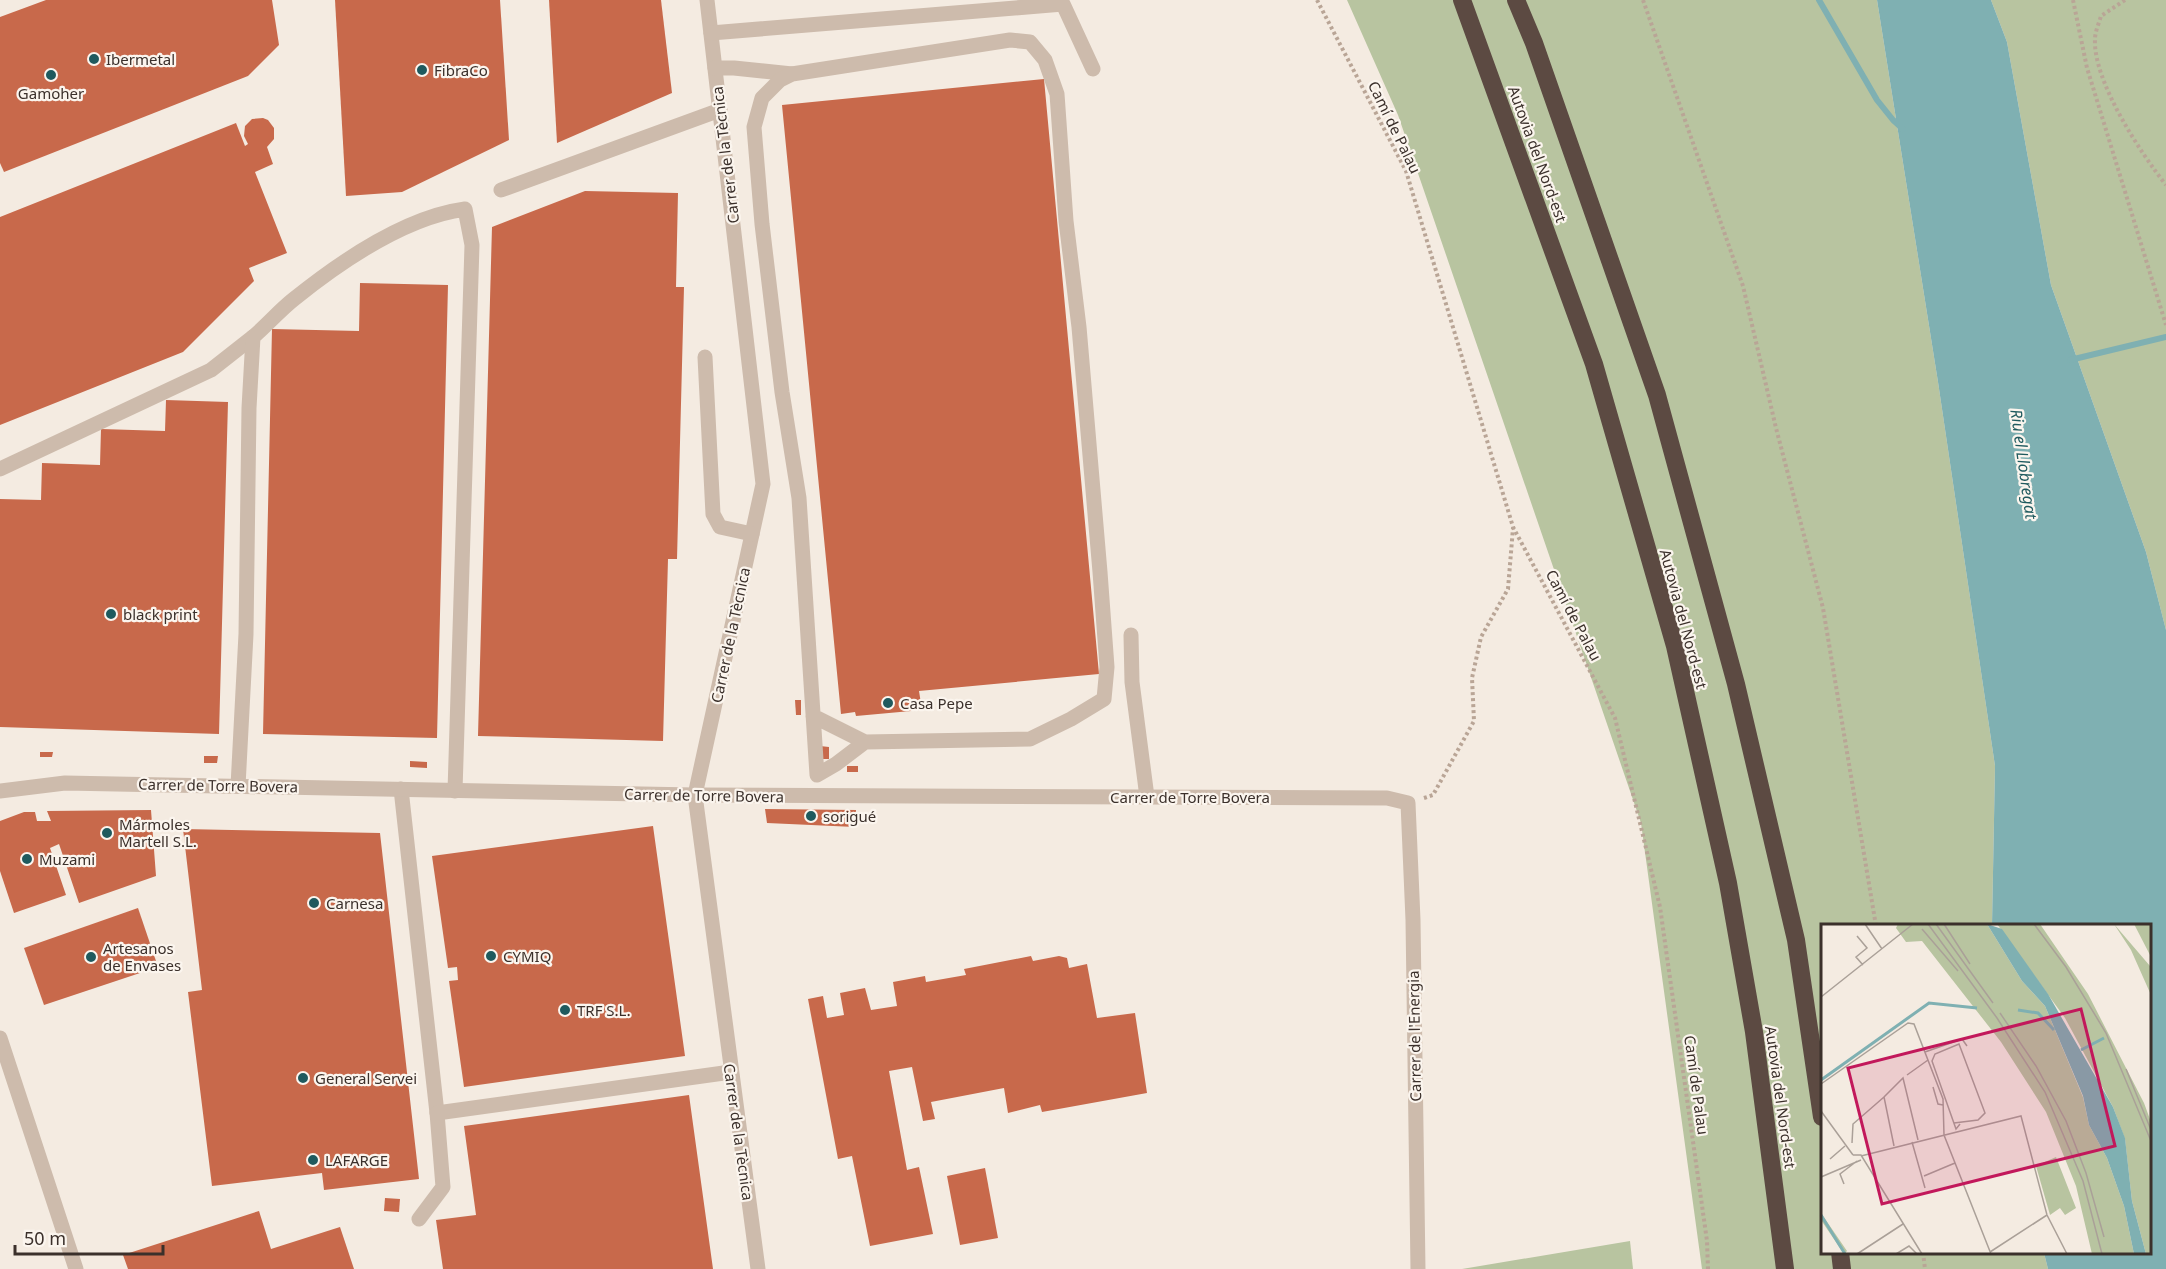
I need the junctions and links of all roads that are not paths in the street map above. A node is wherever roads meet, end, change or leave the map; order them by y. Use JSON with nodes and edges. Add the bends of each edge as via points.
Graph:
{"nodes":[{"id":1,"x":707,"y":0,"type":"edge"},
{"id":2,"x":1462,"y":0,"type":"edge"},
{"id":3,"x":1516,"y":0,"type":"edge"},
{"id":4,"x":711,"y":33,"type":"junction"},
{"id":5,"x":715,"y":68,"type":"junction"},
{"id":6,"x":1093,"y":69,"type":"dead end"},
{"id":7,"x":792,"y":74,"type":"junction"},
{"id":8,"x":720,"y":110,"type":"junction"},
{"id":9,"x":501,"y":190,"type":"dead end"},
{"id":10,"x":253,"y":337,"type":"junction"},
{"id":11,"x":705,"y":357,"type":"dead end"},
{"id":12,"x":0,"y":469,"type":"edge"},
{"id":13,"x":752,"y":534,"type":"junction"},
{"id":14,"x":1131,"y":634,"type":"dead end"},
{"id":15,"x":813,"y":716,"type":"junction"},
{"id":16,"x":865,"y":741,"type":"junction"},
{"id":17,"x":817,"y":775,"type":"junction"},
{"id":18,"x":238,"y":786,"type":"junction"},
{"id":19,"x":401,"y":789,"type":"junction"},
{"id":20,"x":455,"y":790,"type":"junction"},
{"id":21,"x":0,"y":791,"type":"edge"},
{"id":22,"x":695,"y":795,"type":"junction"},
{"id":23,"x":817,"y":796,"type":"junction"},
{"id":24,"x":1147,"y":797,"type":"junction"},
{"id":25,"x":1408,"y":803,"type":"joint"},
{"id":26,"x":0,"y":1038,"type":"edge"},
{"id":27,"x":731,"y":1072,"type":"junction"},
{"id":28,"x":1821,"y":1110,"type":"edge"},
{"id":29,"x":437,"y":1113,"type":"junction"},
{"id":30,"x":419,"y":1219,"type":"dead end"},
{"id":31,"x":1840,"y":1254,"type":"edge"},
{"id":32,"x":76,"y":1269,"type":"edge"},
{"id":33,"x":758,"y":1269,"type":"edge"},
{"id":34,"x":1418,"y":1269,"type":"edge"},
{"id":35,"x":1785,"y":1269,"type":"edge"},
{"id":36,"x":1842,"y":1269,"type":"edge"}],
"edges":[{"from":1,"to":4,"type":"street","name":"Carrer de la Tècnica"},
{"from":2,"to":35,"type":"highway","name":"Autovia del Nord-est","via":[[1594,364],[1675,646],[1728,883],[1754,1032]]},
{"from":3,"to":28,"type":"highway","via":[[1657,395],[1736,684],[1796,940]]},
{"from":4,"to":5,"type":"street","name":"Carrer de la Tècnica"},
{"from":4,"to":6,"type":"street","via":[[1064,4]]},
{"from":5,"to":7,"type":"street"},
{"from":5,"to":8,"type":"street","name":"Carrer de la Tècnica"},
{"from":7,"to":15,"type":"street","via":[[762,98],[754,127],[782,392],[799,498]]},
{"from":7,"to":16,"type":"street","via":[[1010,40],[1030,42],[1045,60],[1057,94],[1100,572],[1107,667],[1104,699],[1030,740]]},
{"from":8,"to":9,"type":"street"},
{"from":8,"to":13,"type":"street","name":"Carrer de la Tècnica","via":[[763,484]]},
{"from":10,"to":12,"type":"street","via":[[210,370]]},
{"from":10,"to":18,"type":"street"},
{"from":10,"to":20,"type":"street","via":[[293,300],[374,242],[444,212],[465,209],[472,245]]},
{"from":11,"to":13,"type":"street","via":[[713,514],[720,527]]},
{"from":13,"to":22,"type":"street","name":"Carrer de la Tècnica"},
{"from":14,"to":24,"type":"street","via":[[1132,682]]},
{"from":15,"to":16,"type":"street"},
{"from":15,"to":17,"type":"street"},
{"from":16,"to":17,"type":"street"},
{"from":17,"to":23,"type":"street"},
{"from":18,"to":19,"type":"street","name":"Carrer de Torre Bovera"},
{"from":18,"to":21,"type":"street","name":"Carrer de Torre Bovera","via":[[65,783]]},
{"from":19,"to":20,"type":"street","name":"Carrer de Torre Bovera"},
{"from":19,"to":29,"type":"street"},
{"from":20,"to":22,"type":"street","name":"Carrer de Torre Bovera"},
{"from":22,"to":23,"type":"street","name":"Carrer de Torre Bovera"},
{"from":22,"to":27,"type":"street","name":"Carrer de la Tècnica"},
{"from":23,"to":24,"type":"street","name":"Carrer de Torre Bovera"},
{"from":24,"to":25,"type":"street","name":"Carrer de Torre Bovera","via":[[1387,798]]},
{"from":25,"to":34,"type":"street","name":"Carrer de l'Energia"},
{"from":26,"to":32,"type":"street"},
{"from":27,"to":29,"type":"street"},
{"from":27,"to":33,"type":"street","name":"Carrer de la Tècnica"},
{"from":29,"to":30,"type":"street","via":[[443,1187]]},
{"from":31,"to":36,"type":"highway"}]}
